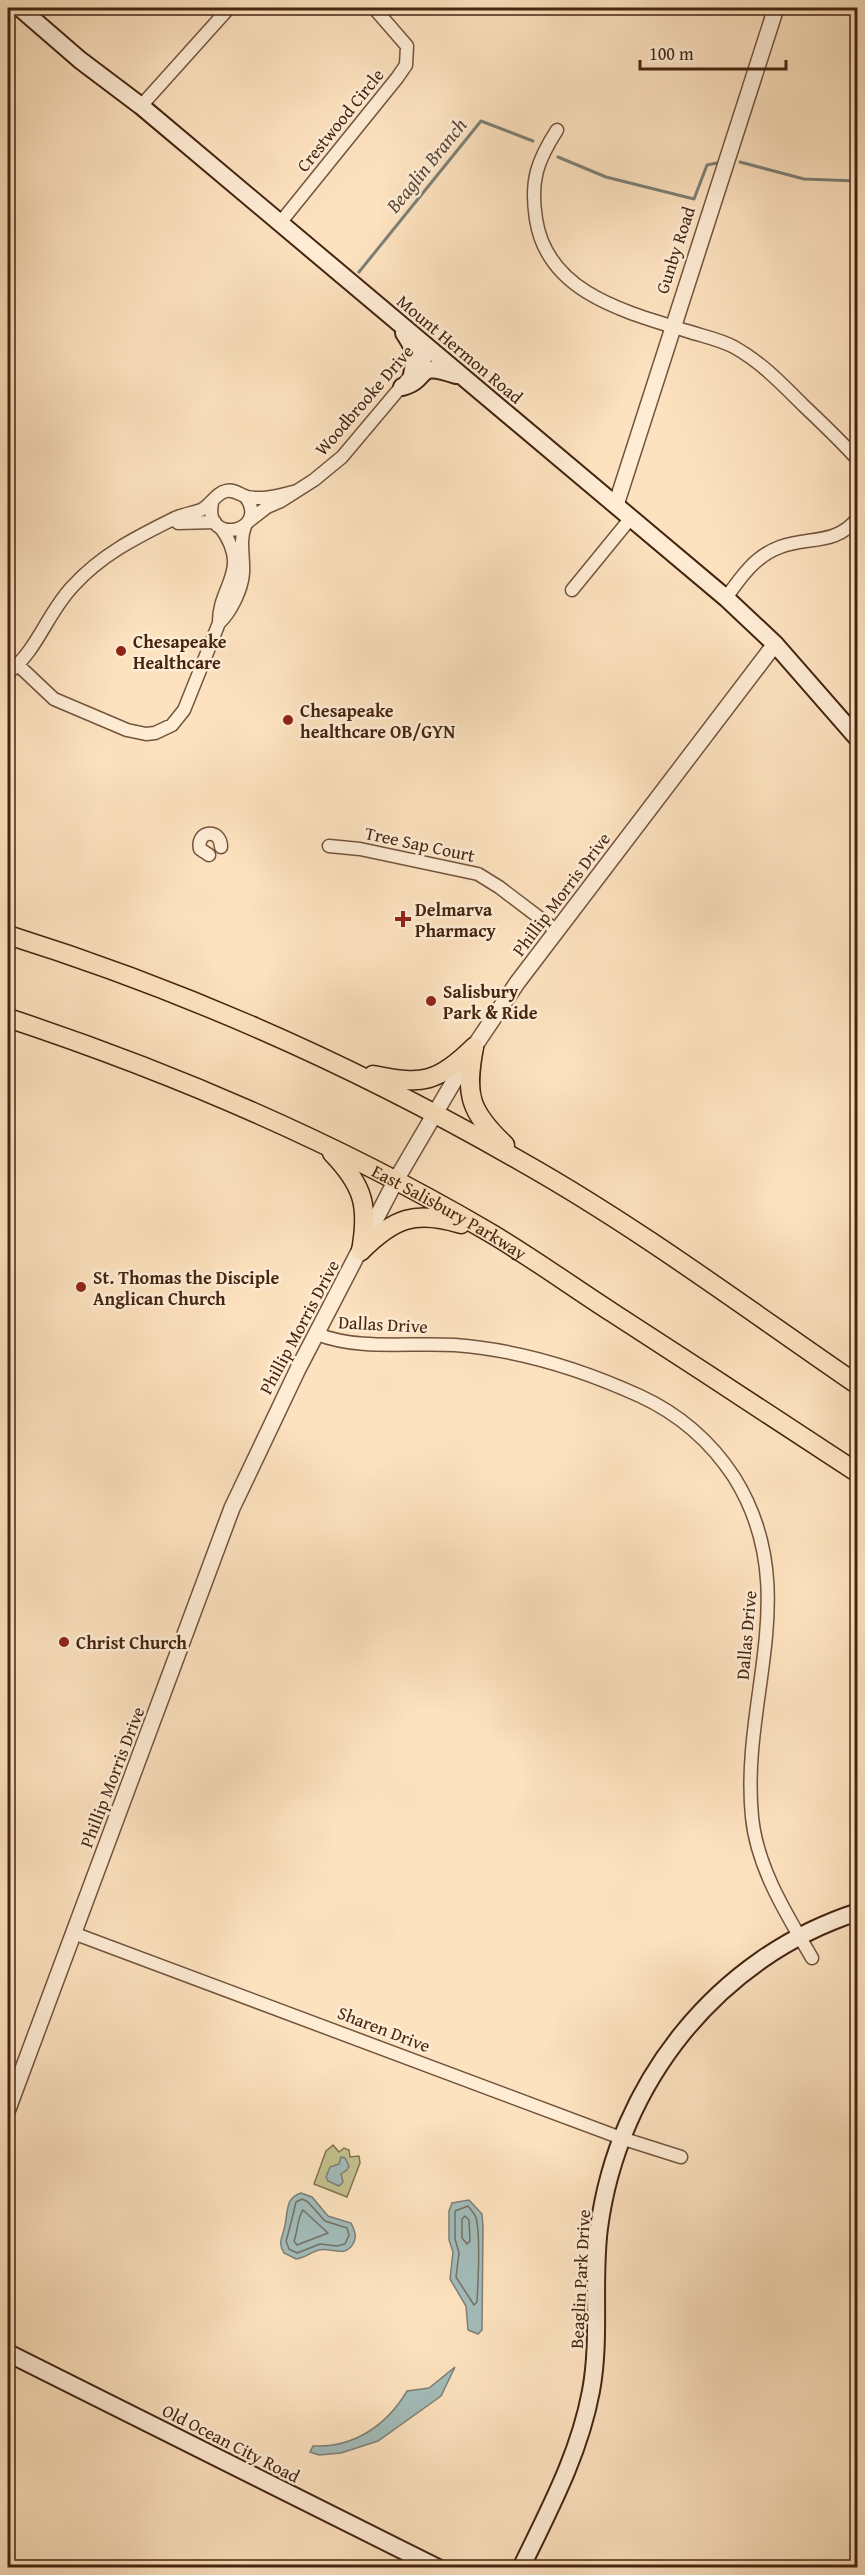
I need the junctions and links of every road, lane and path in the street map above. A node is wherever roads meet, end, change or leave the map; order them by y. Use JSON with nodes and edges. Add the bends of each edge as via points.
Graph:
{"nodes":[{"id":1,"x":20,"y":8,"type":"edge"},
{"id":2,"x":230,"y":8,"type":"edge"},
{"id":3,"x":374,"y":8,"type":"edge"},
{"id":4,"x":776,"y":8,"type":"edge"},
{"id":5,"x":141,"y":106,"type":"junction"},
{"id":6,"x":557,"y":130,"type":"dead end"},
{"id":7,"x":280,"y":223,"type":"junction"},
{"id":8,"x":397,"y":322,"type":"junction"},
{"id":9,"x":671,"y":326,"type":"junction"},
{"id":10,"x":432,"y":351,"type":"junction"},
{"id":11,"x":462,"y":376,"type":"junction"},
{"id":12,"x":407,"y":381,"type":"junction"},
{"id":13,"x":858,"y":460,"type":"edge"},
{"id":14,"x":293,"y":492,"type":"junction"},
{"id":15,"x":245,"y":496,"type":"junction"},
{"id":16,"x":212,"y":503,"type":"junction"},
{"id":17,"x":616,"y":505,"type":"junction"},
{"id":18,"x":858,"y":518,"type":"edge"},
{"id":19,"x":630,"y":519,"type":"junction"},
{"id":20,"x":247,"y":523,"type":"junction"},
{"id":21,"x":165,"y":524,"type":"junction"},
{"id":22,"x":218,"y":525,"type":"junction"},
{"id":23,"x":572,"y":590,"type":"dead end"},
{"id":24,"x":726,"y":598,"type":"junction"},
{"id":25,"x":219,"y":623,"type":"junction"},
{"id":26,"x":776,"y":644,"type":"junction"},
{"id":27,"x":18,"y":665,"type":"junction"},
{"id":28,"x":8,"y":673,"type":"edge"},
{"id":29,"x":858,"y":739,"type":"edge"},
{"id":30,"x":329,"y":846,"type":"dead end"},
{"id":31,"x":220,"y":847,"type":"dead end"},
{"id":32,"x":209,"y":855,"type":"dead end"},
{"id":33,"x":557,"y":931,"type":"junction"},
{"id":34,"x":8,"y":935,"type":"edge"},
{"id":35,"x":8,"y":1018,"type":"edge"},
{"id":36,"x":474,"y":1047,"type":"junction"},
{"id":37,"x":352,"y":1071,"type":"junction"},
{"id":38,"x":435,"y":1113,"type":"junction"},
{"id":39,"x":321,"y":1142,"type":"junction"},
{"id":40,"x":524,"y":1162,"type":"junction"},
{"id":41,"x":396,"y":1180,"type":"junction"},
{"id":42,"x":489,"y":1232,"type":"junction"},
{"id":43,"x":361,"y":1251,"type":"junction"},
{"id":44,"x":317,"y":1334,"type":"junction"},
{"id":45,"x":858,"y":1385,"type":"edge"},
{"id":46,"x":858,"y":1473,"type":"edge"},
{"id":47,"x":858,"y":1912,"type":"edge"},
{"id":48,"x":73,"y":1933,"type":"junction"},
{"id":49,"x":799,"y":1937,"type":"junction"},
{"id":50,"x":812,"y":1959,"type":"dead end"},
{"id":51,"x":8,"y":2109,"type":"edge"},
{"id":52,"x":621,"y":2138,"type":"junction"},
{"id":53,"x":681,"y":2157,"type":"dead end"},
{"id":54,"x":8,"y":2353,"type":"edge"},
{"id":55,"x":438,"y":2568,"type":"edge"},
{"id":56,"x":521,"y":2568,"type":"edge"}],
"edges":[{"from":1,"to":5,"type":"main road","name":"Mount Hermon Road"},
{"from":2,"to":5,"type":"street"},
{"from":3,"to":7,"type":"street","name":"Crestwood Circle","via":[[407,46],[406,65]]},
{"from":4,"to":9,"type":"street","name":"Gunby Road"},
{"from":5,"to":7,"type":"main road","name":"Mount Hermon Road"},
{"from":6,"to":9,"type":"street","via":[[538,162],[535,182],[537,227],[546,253],[564,277],[581,289],[609,304]]},
{"from":7,"to":8,"type":"main road","name":"Mount Hermon Road"},
{"from":8,"to":10,"type":"main road","name":"Mount Hermon Road"},
{"from":8,"to":12,"type":"main road","via":[[416,357]]},
{"from":9,"to":13,"type":"street","via":[[717,340],[745,354],[771,374]]},
{"from":9,"to":17,"type":"street","name":"Gunby Road"},
{"from":10,"to":11,"type":"main road","name":"Mount Hermon Road"},
{"from":10,"to":12,"type":"street","name":"Woodbrooke Drive"},
{"from":11,"to":12,"type":"main road","via":[[430,368],[412,384]]},
{"from":11,"to":17,"type":"main road","name":"Mount Hermon Road"},
{"from":12,"to":14,"type":"street","name":"Woodbrooke Drive","via":[[342,457]]},
{"from":14,"to":15,"type":"street","name":"Woodbrooke Drive"},
{"from":14,"to":20,"type":"street","name":"Woodbrooke Drive"},
{"from":15,"to":16,"type":"street","name":"Woodbrooke Drive","via":[[233,490],[224,491]]},
{"from":15,"to":20,"type":"street","via":[[251,508]]},
{"from":16,"to":21,"type":"street","name":"Woodbrooke Drive"},
{"from":16,"to":22,"type":"street","via":[[212,516]]},
{"from":17,"to":19,"type":"main road","name":"Mount Hermon Road"},
{"from":18,"to":24,"type":"street","via":[[833,537],[791,543],[766,554]]},
{"from":19,"to":23,"type":"street"},
{"from":19,"to":24,"type":"main road","name":"Mount Hermon Road"},
{"from":20,"to":22,"type":"street","name":"Woodbrooke Drive","via":[[232,531]]},
{"from":20,"to":25,"type":"street","via":[[241,541],[241,582],[227,616]]},
{"from":21,"to":22,"type":"street","name":"Woodbrooke Drive"},
{"from":21,"to":27,"type":"street","name":"Woodbrooke Drive","via":[[128,541],[71,587]]},
{"from":22,"to":25,"type":"street","via":[[231,547],[234,566]]},
{"from":24,"to":26,"type":"main road","name":"Mount Hermon Road"},
{"from":25,"to":27,"type":"street","via":[[183,713],[172,725],[155,733],[127,730],[54,699]]},
{"from":26,"to":29,"type":"main road","name":"Mount Hermon Road"},
{"from":26,"to":33,"type":"street","name":"Phillip Morris Drive"},
{"from":27,"to":28,"type":"street","name":"Woodbrooke Drive"},
{"from":30,"to":33,"type":"street","name":"Tree Sap Court","via":[[478,874]]},
{"from":31,"to":32,"type":"street","via":[[216,835],[200,838],[199,846]]},
{"from":33,"to":36,"type":"street","name":"Phillip Morris Drive"},
{"from":34,"to":37,"type":"main road","via":[[170,992]]},
{"from":35,"to":39,"type":"main road","name":"East Salisbury Parkway","via":[[166,1074]]},
{"from":36,"to":37,"type":"main road","via":[[440,1075],[420,1081]]},
{"from":36,"to":38,"type":"street","name":"Phillip Morris Drive"},
{"from":36,"to":40,"type":"main road","via":[[469,1081],[473,1105],[489,1129]]},
{"from":37,"to":38,"type":"main road"},
{"from":38,"to":40,"type":"main road"},
{"from":38,"to":41,"type":"street","name":"Phillip Morris Drive"},
{"from":39,"to":41,"type":"main road","name":"East Salisbury Parkway"},
{"from":39,"to":43,"type":"main road","via":[[359,1188],[366,1215]]},
{"from":40,"to":45,"type":"main road","via":[[640,1234]]},
{"from":41,"to":42,"type":"main road","name":"East Salisbury Parkway"},
{"from":41,"to":43,"type":"street","name":"Phillip Morris Drive"},
{"from":42,"to":43,"type":"main road","via":[[433,1217],[418,1217],[392,1224]]},
{"from":42,"to":46,"type":"main road","name":"East Salisbury Parkway"},
{"from":43,"to":44,"type":"street","name":"Phillip Morris Drive"},
{"from":44,"to":48,"type":"street","name":"Phillip Morris Drive","via":[[232,1508]]},
{"from":44,"to":49,"type":"street","name":"Dallas Drive","via":[[348,1343],[490,1349],[558,1364],[660,1406],[692,1429],[718,1456],[747,1500],[766,1562],[768,1617],[753,1750],[751,1809],[761,1857]]},
{"from":47,"to":49,"type":"main road","name":"Beaglin Park Drive"},
{"from":48,"to":51,"type":"street","name":"Phillip Morris Drive"},
{"from":48,"to":52,"type":"street","name":"Sharen Drive"},
{"from":49,"to":50,"type":"street","name":"Dallas Drive"},
{"from":49,"to":52,"type":"main road","name":"Beaglin Park Drive","via":[[741,1974],[689,2023],[653,2073]]},
{"from":52,"to":53,"type":"street","name":"Sharen Drive"},
{"from":52,"to":56,"type":"main road","name":"Beaglin Park Drive","via":[[599,2229],[596,2354],[583,2425],[565,2478]]},
{"from":54,"to":55,"type":"main road","name":"Old Ocean City Road"}]}
